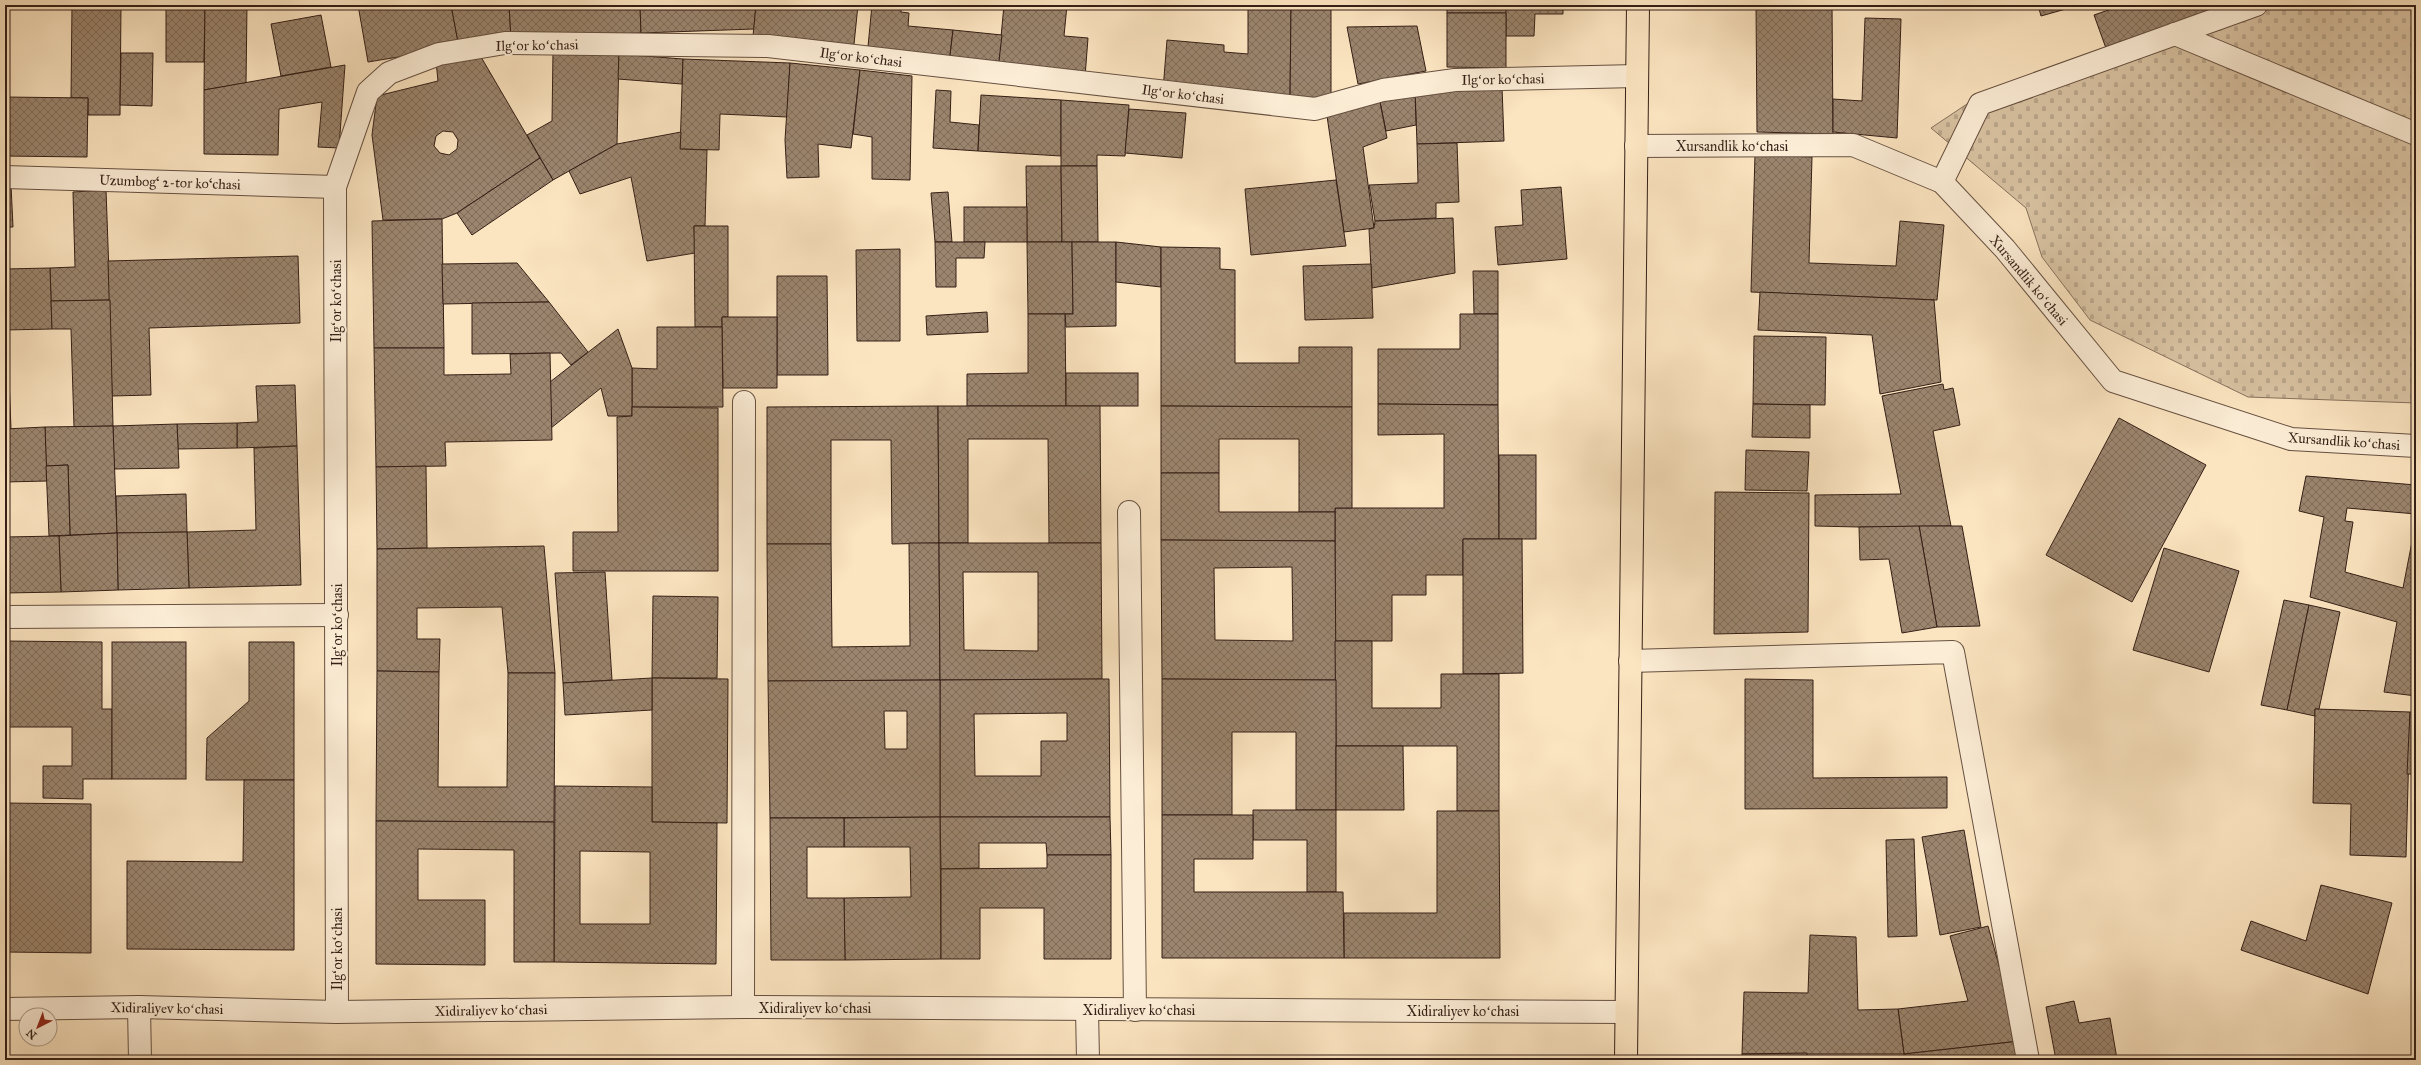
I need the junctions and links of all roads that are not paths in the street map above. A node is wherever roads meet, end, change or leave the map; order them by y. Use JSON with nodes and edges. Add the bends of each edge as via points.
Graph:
{"nodes":[{"id":1,"x":1638,"y":5,"type":"edge"},
{"id":2,"x":2256,"y":5,"type":"edge"},
{"id":3,"x":2176,"y":34,"type":"junction"},
{"id":4,"x":1637,"y":76,"type":"junction"},
{"id":5,"x":2416,"y":134,"type":"edge"},
{"id":6,"x":1636,"y":146,"type":"junction"},
{"id":7,"x":5,"y":177,"type":"edge"},
{"id":8,"x":1942,"y":182,"type":"junction"},
{"id":9,"x":335,"y":187,"type":"junction"},
{"id":10,"x":744,"y":402,"type":"dead end"},
{"id":11,"x":2416,"y":446,"type":"edge"},
{"id":12,"x":1129,"y":512,"type":"dead end"},
{"id":13,"x":337,"y":614,"type":"junction"},
{"id":14,"x":5,"y":617,"type":"edge"},
{"id":15,"x":1630,"y":661,"type":"junction"},
{"id":16,"x":139,"y":1007,"type":"junction"},
{"id":17,"x":743,"y":1007,"type":"junction"},
{"id":18,"x":5,"y":1009,"type":"edge"},
{"id":19,"x":1087,"y":1009,"type":"junction"},
{"id":20,"x":1135,"y":1010,"type":"junction"},
{"id":21,"x":337,"y":1012,"type":"junction"},
{"id":22,"x":1625,"y":1012,"type":"junction"},
{"id":23,"x":140,"y":1060,"type":"edge"},
{"id":24,"x":1088,"y":1060,"type":"edge"},
{"id":25,"x":1626,"y":1060,"type":"edge"},
{"id":26,"x":2028,"y":1060,"type":"edge"}],
"edges":[{"from":1,"to":4,"type":"main road"},
{"from":2,"to":3,"type":"street"},
{"from":3,"to":5,"type":"street"},
{"from":3,"to":8,"type":"street","via":[[1980,104]]},
{"from":4,"to":6,"type":"main road"},
{"from":4,"to":9,"type":"street","name":"Ilgʻor koʻchasi","via":[[1455,80],[1383,90],[1315,109],[768,46],[506,43],[439,54],[389,73],[368,92]]},
{"from":6,"to":8,"type":"street","name":"Xursandlik koʻchasi","via":[[1853,145]]},
{"from":6,"to":15,"type":"main road"},
{"from":7,"to":9,"type":"street","name":"Uzumbog‘ 2-tor ko‘chasi"},
{"from":8,"to":11,"type":"street","name":"Xursandlik koʻchasi","via":[[2004,249],[2113,381],[2291,439]]},
{"from":9,"to":13,"type":"street","name":"Ilgʻor koʻchasi"},
{"from":10,"to":17,"type":"street"},
{"from":12,"to":20,"type":"street"},
{"from":13,"to":14,"type":"street"},
{"from":13,"to":21,"type":"street","name":"Ilgʻor koʻchasi"},
{"from":15,"to":22,"type":"main road"},
{"from":15,"to":26,"type":"street","via":[[1953,652]]},
{"from":16,"to":18,"type":"street","name":"Xidiraliyev koʻchasi"},
{"from":16,"to":21,"type":"street","name":"Xidiraliyev koʻchasi"},
{"from":16,"to":23,"type":"street"},
{"from":17,"to":19,"type":"street","name":"Xidiraliyev koʻchasi"},
{"from":17,"to":21,"type":"street","name":"Xidiraliyev koʻchasi"},
{"from":19,"to":20,"type":"street","name":"Xidiraliyev koʻchasi"},
{"from":19,"to":24,"type":"street"},
{"from":20,"to":22,"type":"street","name":"Xidiraliyev koʻchasi"},
{"from":22,"to":25,"type":"main road"}]}
